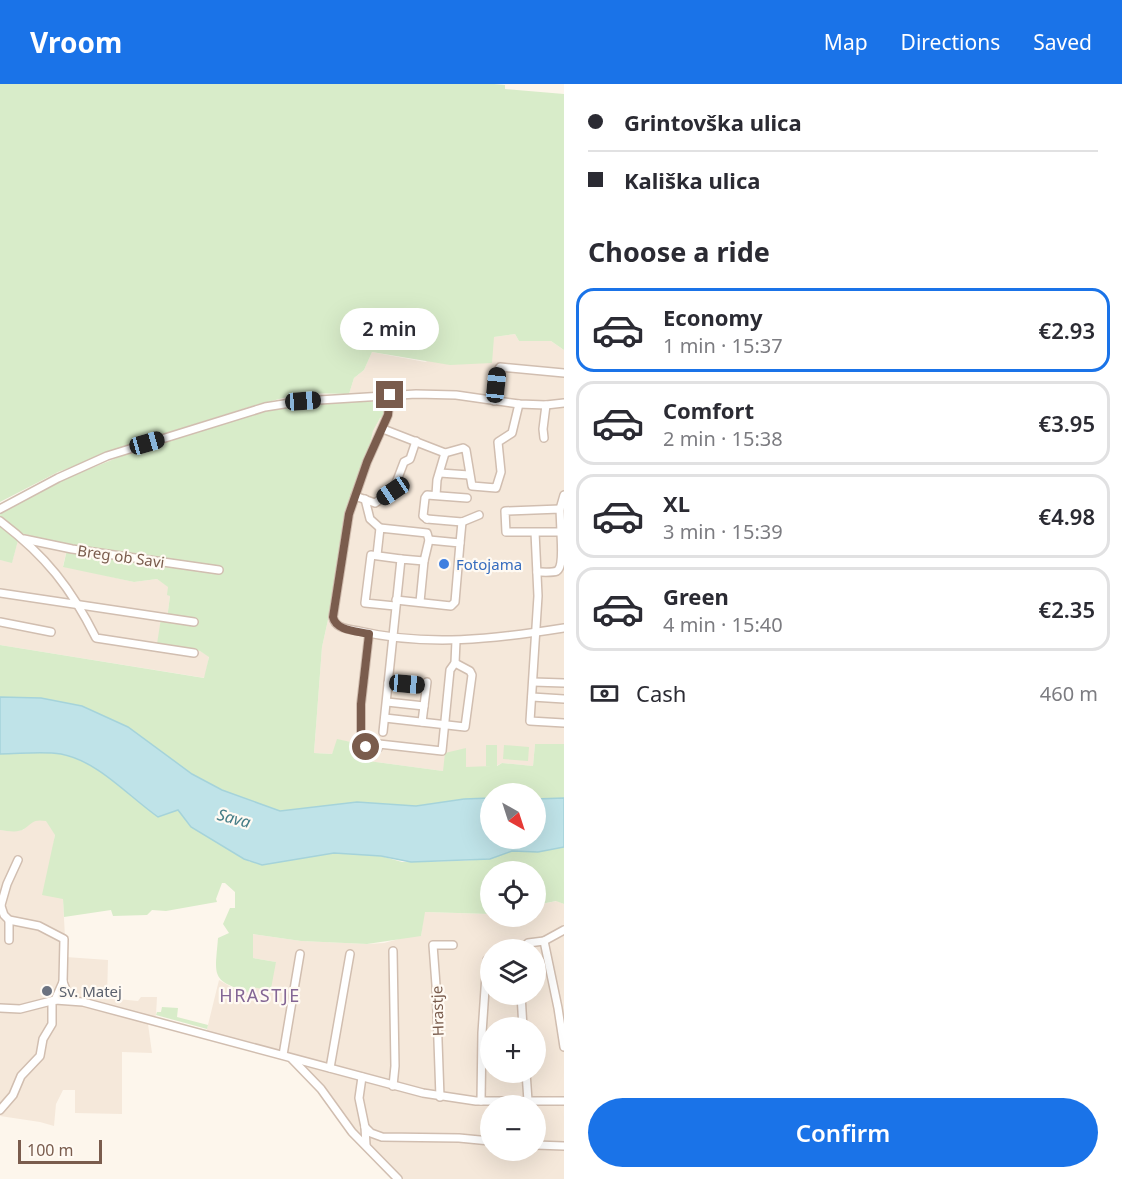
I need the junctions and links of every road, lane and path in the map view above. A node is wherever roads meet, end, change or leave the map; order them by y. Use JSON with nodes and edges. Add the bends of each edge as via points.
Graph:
{"nodes":[{"id":1,"x":564,"y":373,"type":"edge"},
{"id":2,"x":390,"y":395,"type":"junction"},
{"id":3,"x":494,"y":400,"type":"junction"},
{"id":4,"x":564,"y":403,"type":"edge"},
{"id":5,"x":519,"y":404,"type":"junction"},
{"id":6,"x":546,"y":405,"type":"junction"},
{"id":7,"x":383,"y":429,"type":"junction"},
{"id":8,"x":544,"y":438,"type":"dead end"},
{"id":9,"x":416,"y":441,"type":"junction"},
{"id":10,"x":445,"y":453,"type":"junction"},
{"id":11,"x":440,"y":473,"type":"junction"},
{"id":12,"x":469,"y":475,"type":"junction"},
{"id":13,"x":436,"y":495,"type":"junction"},
{"id":14,"x":564,"y":495,"type":"edge"},
{"id":15,"x":355,"y":496,"type":"junction"},
{"id":16,"x":467,"y":498,"type":"dead end"},
{"id":17,"x":365,"y":499,"type":"junction"},
{"id":18,"x":560,"y":508,"type":"junction"},
{"id":19,"x":0,"y":509,"type":"edge"},
{"id":20,"x":479,"y":515,"type":"dead end"},
{"id":21,"x":427,"y":519,"type":"junction"},
{"id":22,"x":0,"y":521,"type":"edge"},
{"id":23,"x":462,"y":522,"type":"junction"},
{"id":24,"x":563,"y":522,"type":"edge"},
{"id":25,"x":380,"y":528,"type":"junction"},
{"id":26,"x":536,"y":532,"type":"junction"},
{"id":27,"x":561,"y":532,"type":"junction"},
{"id":28,"x":428,"y":536,"type":"junction"},
{"id":29,"x":24,"y":539,"type":"junction"},
{"id":30,"x":460,"y":543,"type":"junction"},
{"id":31,"x":377,"y":555,"type":"junction"},
{"id":32,"x":401,"y":559,"type":"junction"},
{"id":33,"x":424,"y":561,"type":"junction"},
{"id":34,"x":219,"y":570,"type":"dead end"},
{"id":35,"x":537,"y":572,"type":"junction"},
{"id":36,"x":0,"y":593,"type":"edge"},
{"id":37,"x":420,"y":602,"type":"junction"},
{"id":38,"x":396,"y":603,"type":"junction"},
{"id":39,"x":80,"y":605,"type":"junction"},
{"id":40,"x":0,"y":622,"type":"edge"},
{"id":41,"x":194,"y":622,"type":"dead end"},
{"id":42,"x":564,"y":628,"type":"edge"},
{"id":43,"x":51,"y":632,"type":"dead end"},
{"id":44,"x":535,"y":633,"type":"junction"},
{"id":45,"x":369,"y":634,"type":"junction"},
{"id":46,"x":392,"y":638,"type":"junction"},
{"id":47,"x":456,"y":641,"type":"junction"},
{"id":48,"x":194,"y":653,"type":"dead end"},
{"id":49,"x":455,"y":663,"type":"junction"},
{"id":50,"x":533,"y":682,"type":"junction"},
{"id":51,"x":388,"y":683,"type":"junction"},
{"id":52,"x":564,"y":683,"type":"edge"},
{"id":53,"x":532,"y":697,"type":"junction"},
{"id":54,"x":564,"y":699,"type":"edge"},
{"id":55,"x":387,"y":702,"type":"junction"},
{"id":56,"x":424,"y":706,"type":"junction"},
{"id":57,"x":385,"y":718,"type":"junction"},
{"id":58,"x":422,"y":722,"type":"junction"},
{"id":59,"x":564,"y":723,"type":"edge"},
{"id":60,"x":444,"y":725,"type":"junction"},
{"id":61,"x":383,"y":732,"type":"dead end"},
{"id":62,"x":18,"y":860,"type":"dead end"},
{"id":63,"x":1,"y":904,"type":"edge"},
{"id":64,"x":9,"y":920,"type":"junction"},
{"id":65,"x":564,"y":930,"type":"edge"},
{"id":66,"x":9,"y":940,"type":"dead end"},
{"id":67,"x":546,"y":940,"type":"edge"},
{"id":68,"x":453,"y":945,"type":"dead end"},
{"id":69,"x":393,"y":951,"type":"dead end"},
{"id":70,"x":546,"y":951,"type":"edge"},
{"id":71,"x":300,"y":954,"type":"dead end"},
{"id":72,"x":350,"y":954,"type":"dead end"},
{"id":73,"x":63,"y":982,"type":"junction"},
{"id":74,"x":70,"y":1000,"type":"junction"},
{"id":75,"x":53,"y":1001,"type":"junction"},
{"id":76,"x":484,"y":1005,"type":"edge"},
{"id":77,"x":0,"y":1008,"type":"edge"},
{"id":78,"x":564,"y":1047,"type":"edge"},
{"id":79,"x":287,"y":1056,"type":"junction"},
{"id":80,"x":330,"y":1068,"type":"junction"},
{"id":81,"x":362,"y":1077,"type":"junction"},
{"id":82,"x":393,"y":1086,"type":"junction"},
{"id":83,"x":481,"y":1095,"type":"edge"},
{"id":84,"x":440,"y":1097,"type":"junction"},
{"id":85,"x":480,"y":1101,"type":"edge"},
{"id":86,"x":546,"y":1101,"type":"edge"},
{"id":87,"x":564,"y":1101,"type":"edge"},
{"id":88,"x":0,"y":1110,"type":"edge"},
{"id":89,"x":365,"y":1126,"type":"junction"},
{"id":90,"x":480,"y":1141,"type":"edge"},
{"id":91,"x":366,"y":1145,"type":"junction"},
{"id":92,"x":546,"y":1145,"type":"edge"},
{"id":93,"x":564,"y":1146,"type":"edge"},
{"id":94,"x":398,"y":1179,"type":"edge"}],
"edges":[{"from":1,"to":3,"type":"street","via":[[500,367]]},
{"from":2,"to":3,"type":"street","via":[[444,394]]},
{"from":2,"to":7,"type":"street"},
{"from":2,"to":19,"type":"street","via":[[265,406],[107,456]]},
{"from":3,"to":5,"type":"street"},
{"from":4,"to":6,"type":"street"},
{"from":5,"to":6,"type":"street"},
{"from":5,"to":12,"type":"street","via":[[512,433],[498,442],[501,472],[496,488],[472,486]]},
{"from":6,"to":8,"type":"street"},
{"from":7,"to":9,"type":"street"},
{"from":7,"to":15,"type":"street"},
{"from":9,"to":10,"type":"street"},
{"from":9,"to":17,"type":"street","via":[[393,491],[375,502]]},
{"from":10,"to":11,"type":"street"},
{"from":10,"to":12,"type":"street","via":[[466,450]]},
{"from":11,"to":12,"type":"street"},
{"from":11,"to":13,"type":"street"},
{"from":13,"to":16,"type":"street"},
{"from":13,"to":21,"type":"street","via":[[425,498],[423,516]]},
{"from":14,"to":18,"type":"street"},
{"from":15,"to":17,"type":"street"},
{"from":15,"to":45,"type":"street","via":[[333,617],[339,627]]},
{"from":17,"to":25,"type":"street","via":[[370,519]]},
{"from":18,"to":24,"type":"street"},
{"from":18,"to":26,"type":"street","via":[[505,511],[506,532]]},
{"from":20,"to":23,"type":"street"},
{"from":21,"to":23,"type":"street"},
{"from":21,"to":28,"type":"street"},
{"from":22,"to":29,"type":"street","name":"Breg ob Savi"},
{"from":23,"to":30,"type":"street"},
{"from":24,"to":27,"type":"street"},
{"from":25,"to":28,"type":"street"},
{"from":25,"to":31,"type":"street"},
{"from":26,"to":27,"type":"street"},
{"from":26,"to":35,"type":"street"},
{"from":27,"to":35,"type":"street","via":[[560,569]]},
{"from":28,"to":30,"type":"street"},
{"from":28,"to":33,"type":"street"},
{"from":29,"to":34,"type":"street","name":"Breg ob Savi"},
{"from":29,"to":39,"type":"street","name":"Breg ob Savi"},
{"from":30,"to":37,"type":"street","via":[[455,602],[451,606]]},
{"from":31,"to":32,"type":"street"},
{"from":31,"to":38,"type":"street","via":[[371,555],[365,603]]},
{"from":32,"to":33,"type":"street"},
{"from":32,"to":38,"type":"street"},
{"from":33,"to":37,"type":"street"},
{"from":35,"to":44,"type":"street"},
{"from":36,"to":39,"type":"street"},
{"from":37,"to":38,"type":"street"},
{"from":38,"to":46,"type":"street"},
{"from":39,"to":41,"type":"street"},
{"from":39,"to":48,"type":"street","name":"Breg ob Savi","via":[[96,638]]},
{"from":40,"to":43,"type":"street"},
{"from":42,"to":44,"type":"street"},
{"from":44,"to":47,"type":"street"},
{"from":44,"to":50,"type":"street"},
{"from":45,"to":46,"type":"street"},
{"from":45,"to":60,"type":"street","via":[[361,704],[362,744],[442,751]]},
{"from":46,"to":47,"type":"street"},
{"from":46,"to":51,"type":"street"},
{"from":47,"to":49,"type":"street"},
{"from":49,"to":60,"type":"street","via":[[450,670]]},
{"from":49,"to":60,"type":"street","via":[[472,675],[465,727]]},
{"from":50,"to":52,"type":"street"},
{"from":50,"to":53,"type":"street"},
{"from":51,"to":55,"type":"street"},
{"from":51,"to":56,"type":"street","via":[[427,684]]},
{"from":53,"to":54,"type":"street"},
{"from":53,"to":59,"type":"street","via":[[530,721]]},
{"from":55,"to":56,"type":"street"},
{"from":55,"to":57,"type":"street"},
{"from":56,"to":58,"type":"street"},
{"from":57,"to":58,"type":"street"},
{"from":57,"to":61,"type":"street"},
{"from":58,"to":60,"type":"street"},
{"from":62,"to":63,"type":"street"},
{"from":63,"to":64,"type":"street"},
{"from":64,"to":66,"type":"street"},
{"from":64,"to":73,"type":"street","via":[[39,926],[64,939]]},
{"from":65,"to":67,"type":"street"},
{"from":68,"to":84,"type":"street","name":"Hrastje","via":[[433,945]]},
{"from":69,"to":82,"type":"street"},
{"from":70,"to":78,"type":"street"},
{"from":71,"to":79,"type":"street"},
{"from":72,"to":80,"type":"street"},
{"from":73,"to":74,"type":"street"},
{"from":73,"to":75,"type":"street"},
{"from":74,"to":75,"type":"street"},
{"from":74,"to":79,"type":"street"},
{"from":75,"to":77,"type":"street","via":[[27,1008]]},
{"from":75,"to":88,"type":"street","via":[[52,1024],[43,1039],[40,1056],[21,1076],[13,1095]]},
{"from":76,"to":83,"type":"street"},
{"from":79,"to":80,"type":"street"},
{"from":79,"to":91,"type":"street","via":[[321,1089]]},
{"from":80,"to":81,"type":"street"},
{"from":81,"to":82,"type":"street"},
{"from":81,"to":89,"type":"street","via":[[359,1098]]},
{"from":82,"to":84,"type":"street"},
{"from":84,"to":85,"type":"street"},
{"from":86,"to":87,"type":"street"},
{"from":89,"to":90,"type":"street","via":[[382,1137]]},
{"from":89,"to":91,"type":"street"},
{"from":91,"to":94,"type":"street"},
{"from":92,"to":93,"type":"street"}]}
